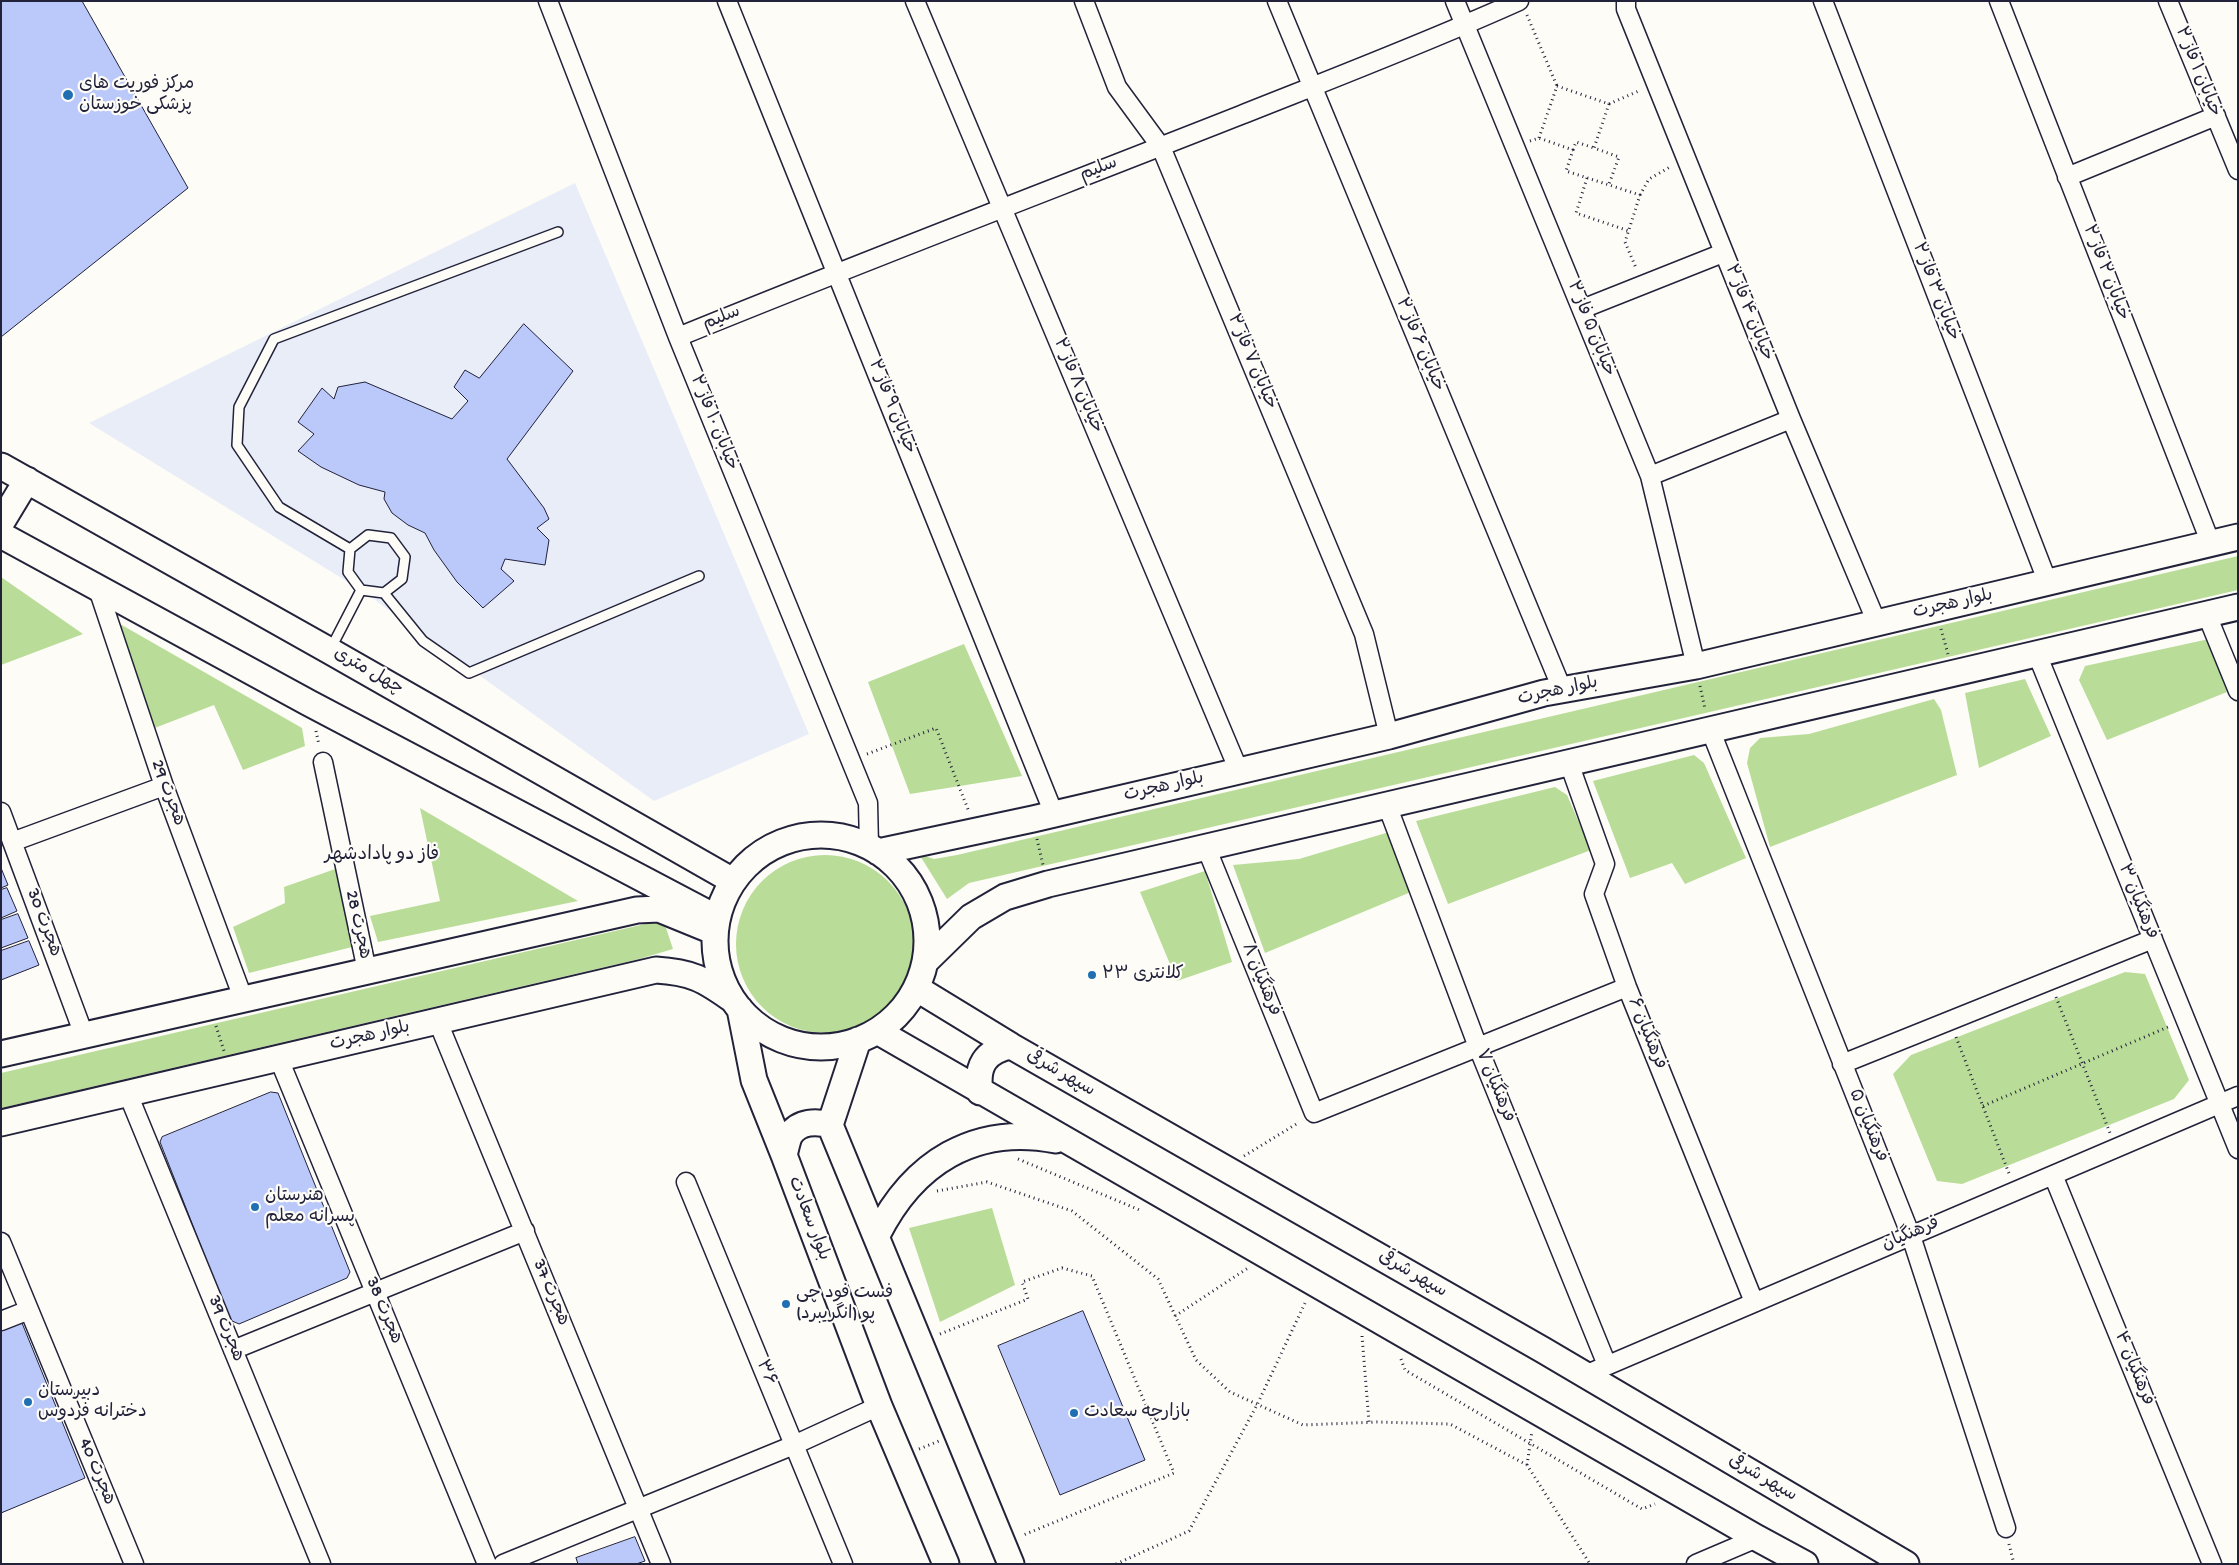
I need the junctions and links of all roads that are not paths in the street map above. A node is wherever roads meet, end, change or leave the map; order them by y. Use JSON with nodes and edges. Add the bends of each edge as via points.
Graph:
{"nodes":[{"id":1,"x":548,"y":1,"type":"edge"},
{"id":2,"x":727,"y":1,"type":"edge"},
{"id":3,"x":915,"y":1,"type":"edge"},
{"id":4,"x":1084,"y":1,"type":"edge"},
{"id":5,"x":1277,"y":1,"type":"edge"},
{"id":6,"x":1454,"y":1,"type":"edge"},
{"id":7,"x":1626,"y":1,"type":"edge"},
{"id":8,"x":1822,"y":1,"type":"edge"},
{"id":9,"x":1999,"y":1,"type":"edge"},
{"id":10,"x":2168,"y":1,"type":"edge"},
{"id":11,"x":1522,"y":6,"type":"edge"},
{"id":12,"x":1464,"y":26,"type":"junction"},
{"id":13,"x":1312,"y":87,"type":"junction"},
{"id":14,"x":2216,"y":116,"type":"junction"},
{"id":15,"x":1160,"y":147,"type":"junction"},
{"id":16,"x":2238,"y":170,"type":"edge"},
{"id":17,"x":2067,"y":177,"type":"junction"},
{"id":18,"x":1002,"y":208,"type":"junction"},
{"id":19,"x":558,"y":232,"type":"dead end"},
{"id":20,"x":1723,"y":253,"type":"junction"},
{"id":21,"x":837,"y":272,"type":"junction"},
{"id":22,"x":1582,"y":309,"type":"junction"},
{"id":23,"x":678,"y":337,"type":"junction"},
{"id":24,"x":1791,"y":419,"type":"junction"},
{"id":25,"x":1,"y":466,"type":"edge"},
{"id":26,"x":1650,"y":476,"type":"junction"},
{"id":27,"x":27,"y":480,"type":"junction"},
{"id":28,"x":1,"y":523,"type":"edge"},
{"id":29,"x":1,"y":535,"type":"edge"},
{"id":30,"x":2238,"y":537,"type":"edge"},
{"id":31,"x":2210,"y":544,"type":"junction"},
{"id":32,"x":350,"y":549,"type":"junction"},
{"id":33,"x":699,"y":576,"type":"dead end"},
{"id":34,"x":2048,"y":583,"type":"junction"},
{"id":35,"x":96,"y":586,"type":"junction"},
{"id":36,"x":361,"y":590,"type":"junction"},
{"id":37,"x":384,"y":593,"type":"junction"},
{"id":38,"x":2238,"y":608,"type":"edge"},
{"id":39,"x":2207,"y":615,"type":"junction"},
{"id":40,"x":1877,"y":623,"type":"junction"},
{"id":41,"x":330,"y":651,"type":"junction"},
{"id":42,"x":2037,"y":654,"type":"junction"},
{"id":43,"x":1696,"y":666,"type":"junction"},
{"id":44,"x":1562,"y":689,"type":"junction"},
{"id":45,"x":2238,"y":691,"type":"edge"},
{"id":46,"x":1710,"y":729,"type":"junction"},
{"id":47,"x":1390,"y":736,"type":"junction"},
{"id":48,"x":323,"y":762,"type":"dead end"},
{"id":49,"x":1569,"y":763,"type":"junction"},
{"id":50,"x":1239,"y":771,"type":"junction"},
{"id":51,"x":164,"y":786,"type":"junction"},
{"id":52,"x":1387,"y":805,"type":"junction"},
{"id":53,"x":1,"y":812,"type":"edge"},
{"id":54,"x":1043,"y":816,"type":"junction"},
{"id":55,"x":12,"y":842,"type":"junction"},
{"id":56,"x":1206,"y":847,"type":"junction"},
{"id":57,"x":874,"y":849,"type":"junction"},
{"id":58,"x":733,"y":881,"type":"junction"},
{"id":59,"x":716,"y":925,"type":"junction"},
{"id":60,"x":2153,"y":939,"type":"junction"},
{"id":61,"x":925,"y":962,"type":"junction"},
{"id":62,"x":367,"y":971,"type":"junction"},
{"id":63,"x":1627,"y":987,"type":"junction"},
{"id":64,"x":916,"y":988,"type":"junction"},
{"id":65,"x":243,"y":998,"type":"junction"},
{"id":66,"x":736,"y":1005,"type":"junction"},
{"id":67,"x":438,"y":1022,"type":"junction"},
{"id":68,"x":84,"y":1035,"type":"junction"},
{"id":69,"x":867,"y":1036,"type":"junction"},
{"id":70,"x":1011,"y":1046,"type":"junction"},
{"id":71,"x":1478,"y":1047,"type":"junction"},
{"id":72,"x":1,"y":1054,"type":"edge"},
{"id":73,"x":279,"y":1058,"type":"junction"},
{"id":74,"x":1842,"y":1064,"type":"junction"},
{"id":75,"x":980,"y":1092,"type":"junction"},
{"id":76,"x":128,"y":1094,"type":"junction"},
{"id":77,"x":2238,"y":1096,"type":"edge"},
{"id":78,"x":2219,"y":1104,"type":"junction"},
{"id":79,"x":1,"y":1123,"type":"edge"},
{"id":80,"x":830,"y":1125,"type":"junction"},
{"id":81,"x":1066,"y":1142,"type":"junction"},
{"id":82,"x":2238,"y":1149,"type":"edge"},
{"id":83,"x":784,"y":1155,"type":"junction"},
{"id":84,"x":2053,"y":1175,"type":"junction"},
{"id":85,"x":686,"y":1182,"type":"dead end"},
{"id":86,"x":524,"y":1231,"type":"junction"},
{"id":87,"x":877,"y":1235,"type":"junction"},
{"id":88,"x":1911,"y":1236,"type":"junction"},
{"id":89,"x":1,"y":1242,"type":"edge"},
{"id":90,"x":375,"y":1292,"type":"junction"},
{"id":91,"x":1754,"y":1302,"type":"junction"},
{"id":92,"x":29,"y":1310,"type":"junction"},
{"id":93,"x":1,"y":1321,"type":"edge"},
{"id":94,"x":234,"y":1350,"type":"junction"},
{"id":95,"x":1596,"y":1370,"type":"junction"},
{"id":96,"x":879,"y":1406,"type":"junction"},
{"id":97,"x":794,"y":1445,"type":"junction"},
{"id":98,"x":638,"y":1509,"type":"junction"},
{"id":99,"x":2006,"y":1528,"type":"dead end"},
{"id":100,"x":1757,"y":1538,"type":"junction"},
{"id":101,"x":134,"y":1564,"type":"edge"},
{"id":102,"x":321,"y":1564,"type":"edge"},
{"id":103,"x":487,"y":1564,"type":"edge"},
{"id":104,"x":503,"y":1564,"type":"edge"},
{"id":105,"x":661,"y":1564,"type":"edge"},
{"id":106,"x":843,"y":1564,"type":"edge"},
{"id":107,"x":946,"y":1564,"type":"edge"},
{"id":108,"x":1011,"y":1564,"type":"edge"},
{"id":109,"x":1696,"y":1564,"type":"edge"},
{"id":110,"x":1805,"y":1564,"type":"edge"},
{"id":111,"x":1906,"y":1564,"type":"edge"},
{"id":112,"x":2212,"y":1564,"type":"edge"}],
"edges":[{"from":1,"to":23,"type":"street","name":"خیابان ۱۰ فاز ۲"},
{"from":2,"to":21,"type":"street","name":"خیابان ۹ فاز ۲"},
{"from":3,"to":18,"type":"street","name":"خیابان ۸ فاز ۲"},
{"from":4,"to":15,"type":"street","name":"خیابان ۷ فاز ۲","via":[[1117,87]]},
{"from":5,"to":13,"type":"street","name":"خیابان ۶ فاز ۲"},
{"from":6,"to":12,"type":"street","name":"خیابان ۵ فاز ۲"},
{"from":7,"to":20,"type":"street","name":"خیابان ۴ فاز ۲","via":[[1626,9]]},
{"from":8,"to":34,"type":"street","name":"خیابان ۳ فاز ۲"},
{"from":9,"to":17,"type":"street","name":"خیابان ۲ فاز ۲"},
{"from":10,"to":14,"type":"street","name":"خیابان ۱ فاز ۲"},
{"from":11,"to":12,"type":"street","name":"سلیم"},
{"from":12,"to":13,"type":"street","name":"سلیم"},
{"from":12,"to":22,"type":"street","name":"خیابان ۵ فاز ۲"},
{"from":13,"to":15,"type":"street","name":"سلیم"},
{"from":13,"to":44,"type":"street","name":"خیابان ۶ فاز ۲"},
{"from":14,"to":16,"type":"street","name":"خیابان ۱ فاز ۲"},
{"from":14,"to":17,"type":"street"},
{"from":15,"to":18,"type":"street","name":"سلیم"},
{"from":15,"to":47,"type":"street","name":"خیابان ۷ فاز ۲","via":[[1364,634]]},
{"from":17,"to":31,"type":"street","name":"خیابان ۲ فاز ۲"},
{"from":18,"to":21,"type":"street","name":"سلیم"},
{"from":18,"to":50,"type":"street","name":"خیابان ۸ فاز ۲"},
{"from":19,"to":32,"type":"lane","via":[[274,339],[239,407],[236,445],[278,507]]},
{"from":20,"to":22,"type":"street"},
{"from":20,"to":24,"type":"street","name":"خیابان ۴ فاز ۲"},
{"from":21,"to":23,"type":"street","name":"سلیم"},
{"from":21,"to":54,"type":"street","name":"خیابان ۹ فاز ۲"},
{"from":22,"to":26,"type":"street","name":"خیابان ۵ فاز ۲"},
{"from":23,"to":57,"type":"street","name":"خیابان ۱۰ فاز ۲","via":[[868,803]]},
{"from":24,"to":26,"type":"street"},
{"from":24,"to":40,"type":"street","name":"خیابان ۴ فاز ۲"},
{"from":25,"to":27,"type":"main road","name":"چهل متری"},
{"from":26,"to":43,"type":"street","name":"خیابان ۵ فاز ۲"},
{"from":27,"to":28,"type":"main road"},
{"from":27,"to":41,"type":"main road","name":"چهل متری"},
{"from":29,"to":35,"type":"main road"},
{"from":30,"to":31,"type":"main road","name":"بلوار هجرت"},
{"from":31,"to":34,"type":"main road","name":"بلوار هجرت"},
{"from":32,"to":36,"type":"lane","via":[[348,572]]},
{"from":32,"to":37,"type":"lane","via":[[368,535],[391,538],[396,544],[405,557],[402,579]]},
{"from":33,"to":37,"type":"lane","via":[[469,673],[423,641]]},
{"from":34,"to":40,"type":"main road","name":"بلوار هجرت"},
{"from":35,"to":51,"type":"street","name":"هجرت 29"},
{"from":35,"to":59,"type":"main road"},
{"from":36,"to":37,"type":"lane"},
{"from":36,"to":41,"type":"lane"},
{"from":38,"to":39,"type":"main road"},
{"from":39,"to":42,"type":"main road"},
{"from":39,"to":45,"type":"street"},
{"from":40,"to":43,"type":"main road","name":"بلوار هجرت"},
{"from":41,"to":58,"type":"main road","name":"چهل متری"},
{"from":42,"to":46,"type":"main road"},
{"from":42,"to":60,"type":"street","name":"فرهنگیان ۳"},
{"from":43,"to":44,"type":"main road","name":"بلوار هجرت"},
{"from":44,"to":47,"type":"main road","name":"بلوار هجرت"},
{"from":46,"to":49,"type":"main road"},
{"from":46,"to":74,"type":"street","name":"فرهنگیان ۵"},
{"from":47,"to":50,"type":"main road","name":"بلوار هجرت"},
{"from":48,"to":62,"type":"street","name":"هجرت 28"},
{"from":49,"to":52,"type":"main road"},
{"from":49,"to":63,"type":"street","name":"فرهنگیان ۶","via":[[1605,864],[1594,894]]},
{"from":50,"to":54,"type":"main road","name":"بلوار هجرت"},
{"from":51,"to":55,"type":"street"},
{"from":51,"to":65,"type":"street","name":"هجرت 29"},
{"from":52,"to":56,"type":"main road"},
{"from":52,"to":71,"type":"street","name":"فرهنگیان ۷"},
{"from":53,"to":55,"type":"street","name":"هجرت 30"},
{"from":54,"to":57,"type":"main road","name":"بلوار هجرت"},
{"from":55,"to":68,"type":"street","name":"هجرت 30"},
{"from":56,"to":61,"type":"main road","via":[[1005,897],[971,917]]},
{"from":56,"to":71,"type":"street","name":"فرهنگیان ۸","via":[[1314,1113]]},
{"from":57,"to":58,"type":"main road","via":[[840,836],[809,835],[780,843],[753,859]]},
{"from":57,"to":61,"type":"main road","via":[[898,868],[913,888],[927,937]]},
{"from":58,"to":59,"type":"main road"},
{"from":59,"to":62,"type":"main road","via":[[659,909],[637,910]]},
{"from":59,"to":66,"type":"main road","via":[[718,967]]},
{"from":60,"to":74,"type":"street"},
{"from":60,"to":78,"type":"street","name":"فرهنگیان ۳"},
{"from":61,"to":64,"type":"main road"},
{"from":62,"to":65,"type":"main road"},
{"from":63,"to":71,"type":"street"},
{"from":63,"to":91,"type":"street","name":"فرهنگیان ۶"},
{"from":64,"to":69,"type":"main road","via":[[899,1013]]},
{"from":64,"to":70,"type":"main road","name":"سپهر شرقی"},
{"from":65,"to":68,"type":"main road"},
{"from":66,"to":67,"type":"main road","name":"بلوار هجرت","via":[[707,981],[682,972],[656,970]]},
{"from":66,"to":69,"type":"main road","via":[[759,1027],[790,1042],[833,1046]]},
{"from":66,"to":83,"type":"main road","name":"بلوار سعادت","via":[[754,1080]]},
{"from":67,"to":73,"type":"main road","name":"بلوار هجرت"},
{"from":67,"to":86,"type":"street","name":"هجرت 37"},
{"from":68,"to":72,"type":"main road"},
{"from":69,"to":75,"type":"main road"},
{"from":69,"to":80,"type":"main road"},
{"from":70,"to":75,"type":"main road","via":[[998,1048],[980,1066]]},
{"from":70,"to":95,"type":"main road","name":"سپهر شرقی","via":[[1224,1168]]},
{"from":71,"to":95,"type":"street","name":"فرهنگیان ۷"},
{"from":73,"to":76,"type":"main road","name":"بلوار هجرت"},
{"from":73,"to":90,"type":"street","name":"هجرت 38"},
{"from":74,"to":88,"type":"street","name":"فرهنگیان ۵"},
{"from":75,"to":81,"type":"main road"},
{"from":76,"to":79,"type":"main road","name":"بلوار هجرت"},
{"from":76,"to":94,"type":"street","name":"هجرت 39"},
{"from":77,"to":78,"type":"street","name":"فرهنگیان"},
{"from":78,"to":82,"type":"street","name":"فرهنگیان ۳"},
{"from":78,"to":84,"type":"street","name":"فرهنگیان"},
{"from":80,"to":83,"type":"main road","via":[[817,1121],[804,1124],[791,1134]]},
{"from":80,"to":87,"type":"main road"},
{"from":81,"to":87,"type":"main road","via":[[1015,1136],[981,1142],[942,1158],[904,1191]]},
{"from":81,"to":100,"type":"main road"},
{"from":83,"to":96,"type":"main road","name":"بلوار سعادت"},
{"from":84,"to":88,"type":"street","name":"فرهنگیان"},
{"from":84,"to":112,"type":"street","name":"فرهنگیان ۴"},
{"from":85,"to":97,"type":"street","name":"۳۶"},
{"from":86,"to":90,"type":"street"},
{"from":86,"to":98,"type":"street","name":"هجرت 37"},
{"from":87,"to":108,"type":"main road"},
{"from":88,"to":91,"type":"street","name":"فرهنگیان"},
{"from":88,"to":99,"type":"street","name":"فرهنگیان ۵"},
{"from":89,"to":92,"type":"street","name":"هجرت 40"},
{"from":90,"to":94,"type":"street"},
{"from":90,"to":103,"type":"street","name":"هجرت 38"},
{"from":91,"to":95,"type":"street","name":"فرهنگیان"},
{"from":92,"to":93,"type":"street"},
{"from":92,"to":101,"type":"street","name":"هجرت 40"},
{"from":94,"to":102,"type":"street","name":"هجرت 39"},
{"from":95,"to":111,"type":"main road","name":"سپهر شرقی"},
{"from":96,"to":97,"type":"street"},
{"from":96,"to":107,"type":"main road","name":"بلوار سعادت"},
{"from":97,"to":98,"type":"street"},
{"from":97,"to":106,"type":"street","name":"۳۶"},
{"from":98,"to":104,"type":"street"},
{"from":98,"to":105,"type":"street","name":"هجرت 37"},
{"from":100,"to":109,"type":"street"},
{"from":100,"to":110,"type":"main road"}]}
